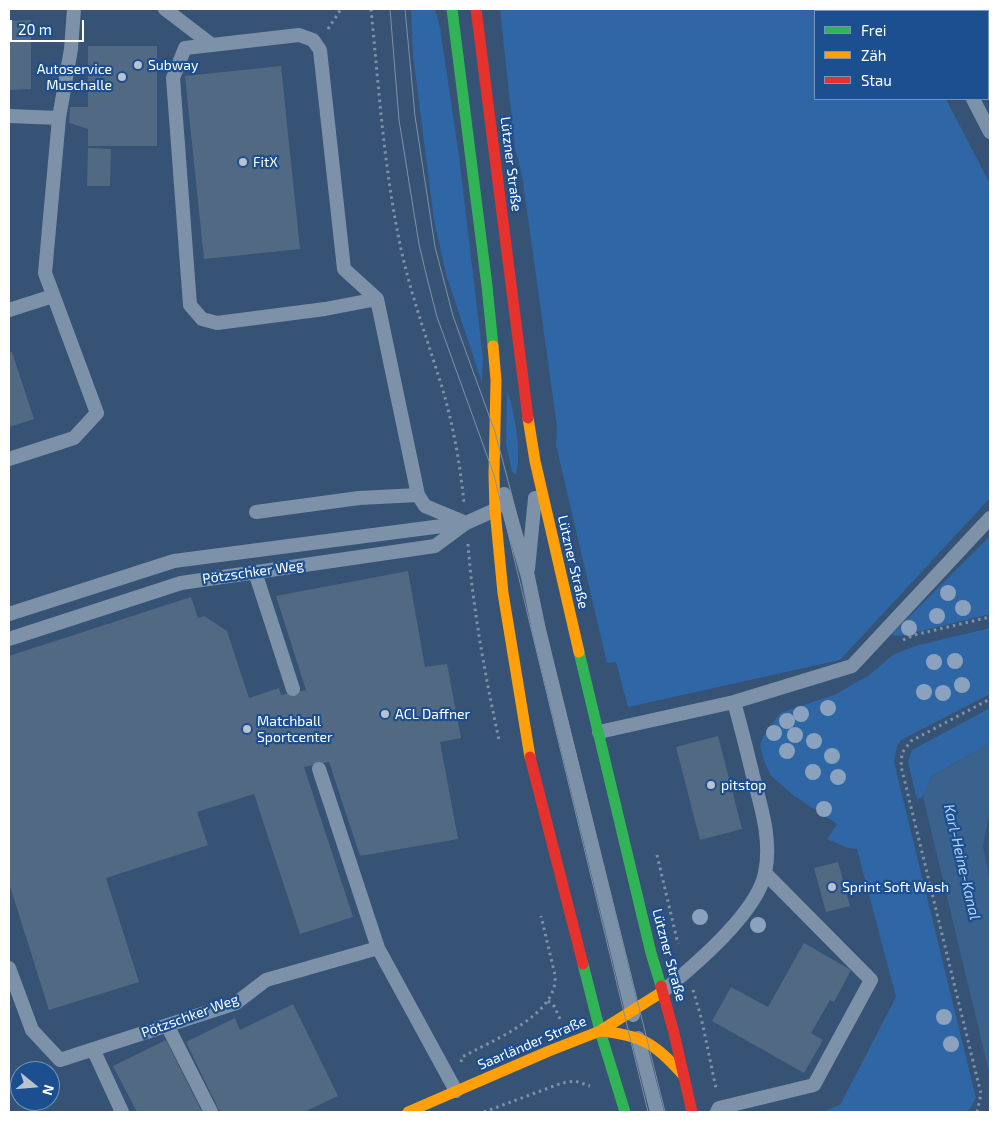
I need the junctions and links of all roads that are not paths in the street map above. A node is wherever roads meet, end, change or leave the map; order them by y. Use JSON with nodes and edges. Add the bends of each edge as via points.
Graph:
{"nodes":[{"id":1,"x":74,"y":9,"type":"edge"},
{"id":2,"x":165,"y":9,"type":"edge"},
{"id":3,"x":452,"y":9,"type":"edge"},
{"id":4,"x":476,"y":9,"type":"edge"},
{"id":5,"x":212,"y":45,"type":"junction"},
{"id":6,"x":974,"y":100,"type":"edge"},
{"id":7,"x":9,"y":116,"type":"edge"},
{"id":8,"x":59,"y":118,"type":"junction"},
{"id":9,"x":990,"y":132,"type":"edge"},
{"id":10,"x":53,"y":296,"type":"junction"},
{"id":11,"x":377,"y":299,"type":"junction"},
{"id":12,"x":9,"y":310,"type":"edge"},
{"id":13,"x":9,"y":459,"type":"edge"},
{"id":14,"x":494,"y":460,"type":"junction"},
{"id":15,"x":538,"y":471,"type":"junction"},
{"id":16,"x":418,"y":495,"type":"junction"},
{"id":17,"x":495,"y":510,"type":"junction"},
{"id":18,"x":256,"y":512,"type":"dead end"},
{"id":19,"x":990,"y":518,"type":"edge"},
{"id":20,"x":466,"y":523,"type":"junction"},
{"id":21,"x":255,"y":572,"type":"junction"},
{"id":22,"x":528,"y":577,"type":"junction"},
{"id":23,"x":9,"y":614,"type":"edge"},
{"id":24,"x":9,"y":639,"type":"edge"},
{"id":25,"x":293,"y":689,"type":"dead end"},
{"id":26,"x":734,"y":702,"type":"junction"},
{"id":27,"x":598,"y":732,"type":"junction"},
{"id":28,"x":319,"y":769,"type":"dead end"},
{"id":29,"x":765,"y":873,"type":"junction"},
{"id":30,"x":378,"y":948,"type":"junction"},
{"id":31,"x":9,"y":968,"type":"edge"},
{"id":32,"x":662,"y":992,"type":"junction"},
{"id":33,"x":632,"y":1011,"type":"junction"},
{"id":34,"x":167,"y":1025,"type":"junction"},
{"id":35,"x":600,"y":1031,"type":"junction"},
{"id":36,"x":638,"y":1037,"type":"junction"},
{"id":37,"x":93,"y":1049,"type":"junction"},
{"id":38,"x":685,"y":1076,"type":"junction"},
{"id":39,"x":456,"y":1091,"type":"junction"},
{"id":40,"x":718,"y":1110,"type":"edge"},
{"id":41,"x":122,"y":1112,"type":"edge"},
{"id":42,"x":211,"y":1112,"type":"edge"},
{"id":43,"x":408,"y":1112,"type":"edge"},
{"id":44,"x":625,"y":1112,"type":"edge"},
{"id":45,"x":657,"y":1112,"type":"edge"},
{"id":46,"x":692,"y":1112,"type":"edge"}],
"edges":[{"from":1,"to":8,"type":"lane"},
{"from":2,"to":5,"type":"lane"},
{"from":3,"to":14,"type":"main road","via":[[491,320],[496,380]]},
{"from":4,"to":15,"type":"main road","name":"Lützner Straße","via":[[524,394]]},
{"from":5,"to":11,"type":"lane","via":[[299,35],[313,40],[320,50],[344,269]]},
{"from":5,"to":11,"type":"lane","via":[[185,48],[173,78],[190,305],[202,319],[217,323]]},
{"from":6,"to":9,"type":"lane"},
{"from":7,"to":8,"type":"lane"},
{"from":8,"to":10,"type":"lane","via":[[44,273]]},
{"from":10,"to":12,"type":"lane"},
{"from":10,"to":13,"type":"lane","via":[[97,413],[74,438]]},
{"from":11,"to":16,"type":"lane"},
{"from":14,"to":17,"type":"main road"},
{"from":14,"to":22,"type":"lane"},
{"from":15,"to":22,"type":"lane"},
{"from":15,"to":27,"type":"main road","name":"Lützner Straße"},
{"from":16,"to":18,"type":"lane","via":[[359,498]]},
{"from":16,"to":20,"type":"lane","via":[[425,506]]},
{"from":17,"to":20,"type":"lane","name":"Pötzschker Weg"},
{"from":17,"to":35,"type":"main road","via":[[503,593],[528,754]]},
{"from":19,"to":26,"type":"lane","via":[[852,666]]},
{"from":20,"to":21,"type":"lane","name":"Pötzschker Weg","via":[[435,546]]},
{"from":20,"to":23,"type":"lane","via":[[174,561]]},
{"from":21,"to":24,"type":"lane","name":"Pötzschker Weg","via":[[181,583]]},
{"from":21,"to":25,"type":"lane"},
{"from":22,"to":33,"type":"lane"},
{"from":26,"to":27,"type":"lane"},
{"from":26,"to":29,"type":"lane","via":[[765,824]]},
{"from":27,"to":32,"type":"main road","name":"Lützner Straße"},
{"from":28,"to":30,"type":"lane"},
{"from":29,"to":32,"type":"lane","via":[[756,896],[742,917]]},
{"from":29,"to":40,"type":"lane","via":[[872,980],[814,1085]]},
{"from":30,"to":34,"type":"lane","name":"Pötzschker Weg","via":[[266,980],[236,1002]]},
{"from":30,"to":39,"type":"lane"},
{"from":31,"to":37,"type":"lane","name":"Pötzschker Weg","via":[[32,1030],[60,1060]]},
{"from":32,"to":33,"type":"main road","name":"Saarländer Straße"},
{"from":32,"to":38,"type":"main road","name":"Lützner Straße"},
{"from":33,"to":35,"type":"main road","name":"Saarländer Straße"},
{"from":33,"to":36,"type":"lane"},
{"from":34,"to":37,"type":"lane","name":"Pötzschker Weg"},
{"from":34,"to":42,"type":"lane"},
{"from":35,"to":36,"type":"main road"},
{"from":35,"to":39,"type":"main road","name":"Saarländer Straße"},
{"from":35,"to":44,"type":"main road"},
{"from":36,"to":38,"type":"main road","via":[[659,1048]]},
{"from":36,"to":45,"type":"lane"},
{"from":37,"to":41,"type":"lane"},
{"from":38,"to":46,"type":"main road","name":"Lützner Straße"},
{"from":39,"to":43,"type":"main road","name":"Saarländer Straße"}]}
